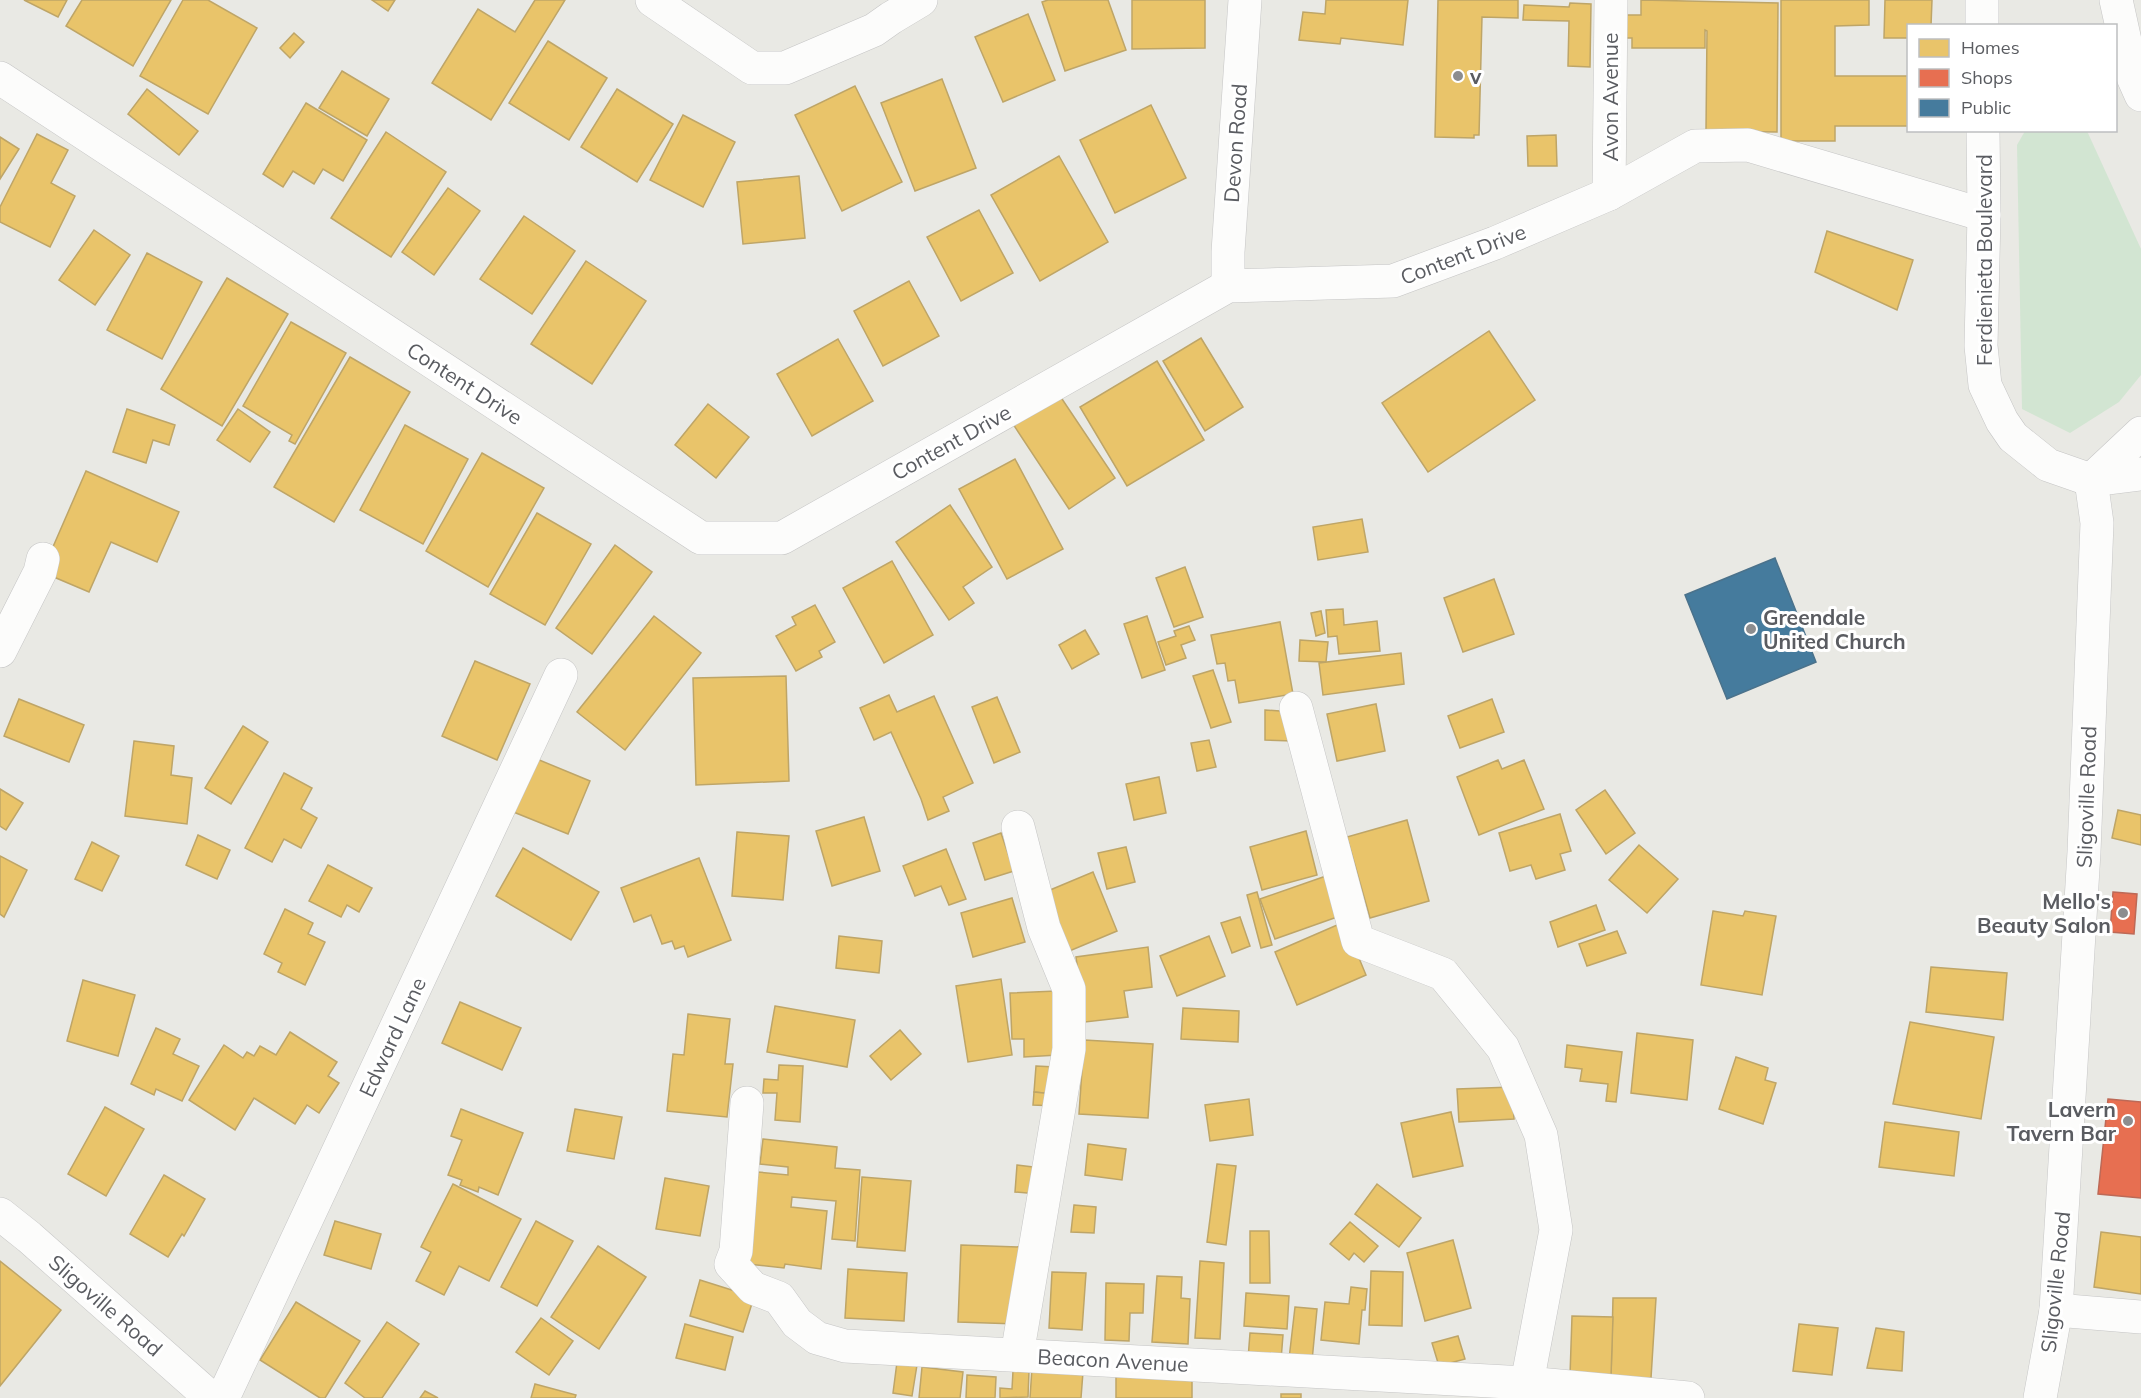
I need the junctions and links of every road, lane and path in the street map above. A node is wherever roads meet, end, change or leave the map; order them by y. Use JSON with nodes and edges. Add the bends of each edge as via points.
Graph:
{"nodes":[{"id":1,"x":652,"y":0,"type":"edge"},
{"id":2,"x":921,"y":0,"type":"edge"},
{"id":3,"x":1245,"y":0,"type":"edge"},
{"id":4,"x":1611,"y":0,"type":"edge"},
{"id":5,"x":1982,"y":0,"type":"edge"},
{"id":6,"x":2116,"y":0,"type":"edge"},
{"id":7,"x":885,"y":9,"type":"edge"},
{"id":8,"x":1982,"y":24,"type":"edge"},
{"id":9,"x":0,"y":78,"type":"edge"},
{"id":10,"x":2141,"y":95,"type":"edge"},
{"id":11,"x":1983,"y":132,"type":"edge"},
{"id":12,"x":1609,"y":194,"type":"junction"},
{"id":13,"x":1984,"y":215,"type":"junction"},
{"id":14,"x":1228,"y":286,"type":"junction"},
{"id":15,"x":2140,"y":433,"type":"edge"},
{"id":16,"x":2141,"y":474,"type":"edge"},
{"id":17,"x":2091,"y":480,"type":"junction"},
{"id":18,"x":43,"y":559,"type":"dead end"},
{"id":19,"x":0,"y":651,"type":"edge"},
{"id":20,"x":561,"y":675,"type":"dead end"},
{"id":21,"x":1296,"y":708,"type":"dead end"},
{"id":22,"x":1018,"y":827,"type":"dead end"},
{"id":23,"x":747,"y":1103,"type":"dead end"},
{"id":24,"x":0,"y":1214,"type":"edge"},
{"id":25,"x":2056,"y":1310,"type":"junction"},
{"id":26,"x":2141,"y":1317,"type":"edge"},
{"id":27,"x":1017,"y":1355,"type":"junction"},
{"id":28,"x":1527,"y":1383,"type":"junction"},
{"id":29,"x":211,"y":1398,"type":"edge"},
{"id":30,"x":223,"y":1398,"type":"edge"},
{"id":31,"x":1688,"y":1398,"type":"edge"},
{"id":32,"x":2040,"y":1398,"type":"edge"}],
"edges":[{"from":1,"to":7,"type":"street","via":[[752,68],[785,68],[874,30]]},
{"from":2,"to":7,"type":"street"},
{"from":3,"to":14,"type":"street","name":"Devon Road"},
{"from":4,"to":12,"type":"street","name":"Avon Avenue"},
{"from":5,"to":8,"type":"street"},
{"from":6,"to":10,"type":"street","via":[[2133,77]]},
{"from":9,"to":14,"type":"street","name":"Content Drive","via":[[701,538],[782,538]]},
{"from":11,"to":13,"type":"street","name":"Ferdienieta Boulevard"},
{"from":12,"to":13,"type":"street","name":"Content Drive","via":[[1695,146],[1748,145]]},
{"from":12,"to":14,"type":"street","name":"Content Drive","via":[[1393,281]]},
{"from":13,"to":17,"type":"street","name":"Ferdienieta Boulevard","via":[[1981,346],[1985,385],[2013,437],[2048,465]]},
{"from":15,"to":17,"type":"street"},
{"from":16,"to":17,"type":"street"},
{"from":17,"to":25,"type":"street","name":"Sligoville Road","via":[[2097,523],[2084,852]]},
{"from":18,"to":19,"type":"street"},
{"from":20,"to":30,"type":"street","name":"Edward Lane"},
{"from":21,"to":28,"type":"street","via":[[1358,941],[1443,974],[1503,1048],[1541,1136],[1556,1230]]},
{"from":22,"to":27,"type":"street","via":[[1044,928],[1069,989],[1069,1049]]},
{"from":23,"to":27,"type":"street","name":"Beacon Avenue","via":[[736,1251],[731,1264],[753,1288],[779,1298],[797,1323],[817,1338],[845,1346]]},
{"from":24,"to":29,"type":"street","name":"Sligoville Road"},
{"from":25,"to":26,"type":"street"},
{"from":25,"to":32,"type":"street","name":"Sligoville Road"},
{"from":27,"to":28,"type":"street","name":"Beacon Avenue"},
{"from":28,"to":31,"type":"street","name":"Beacon Avenue"}]}
